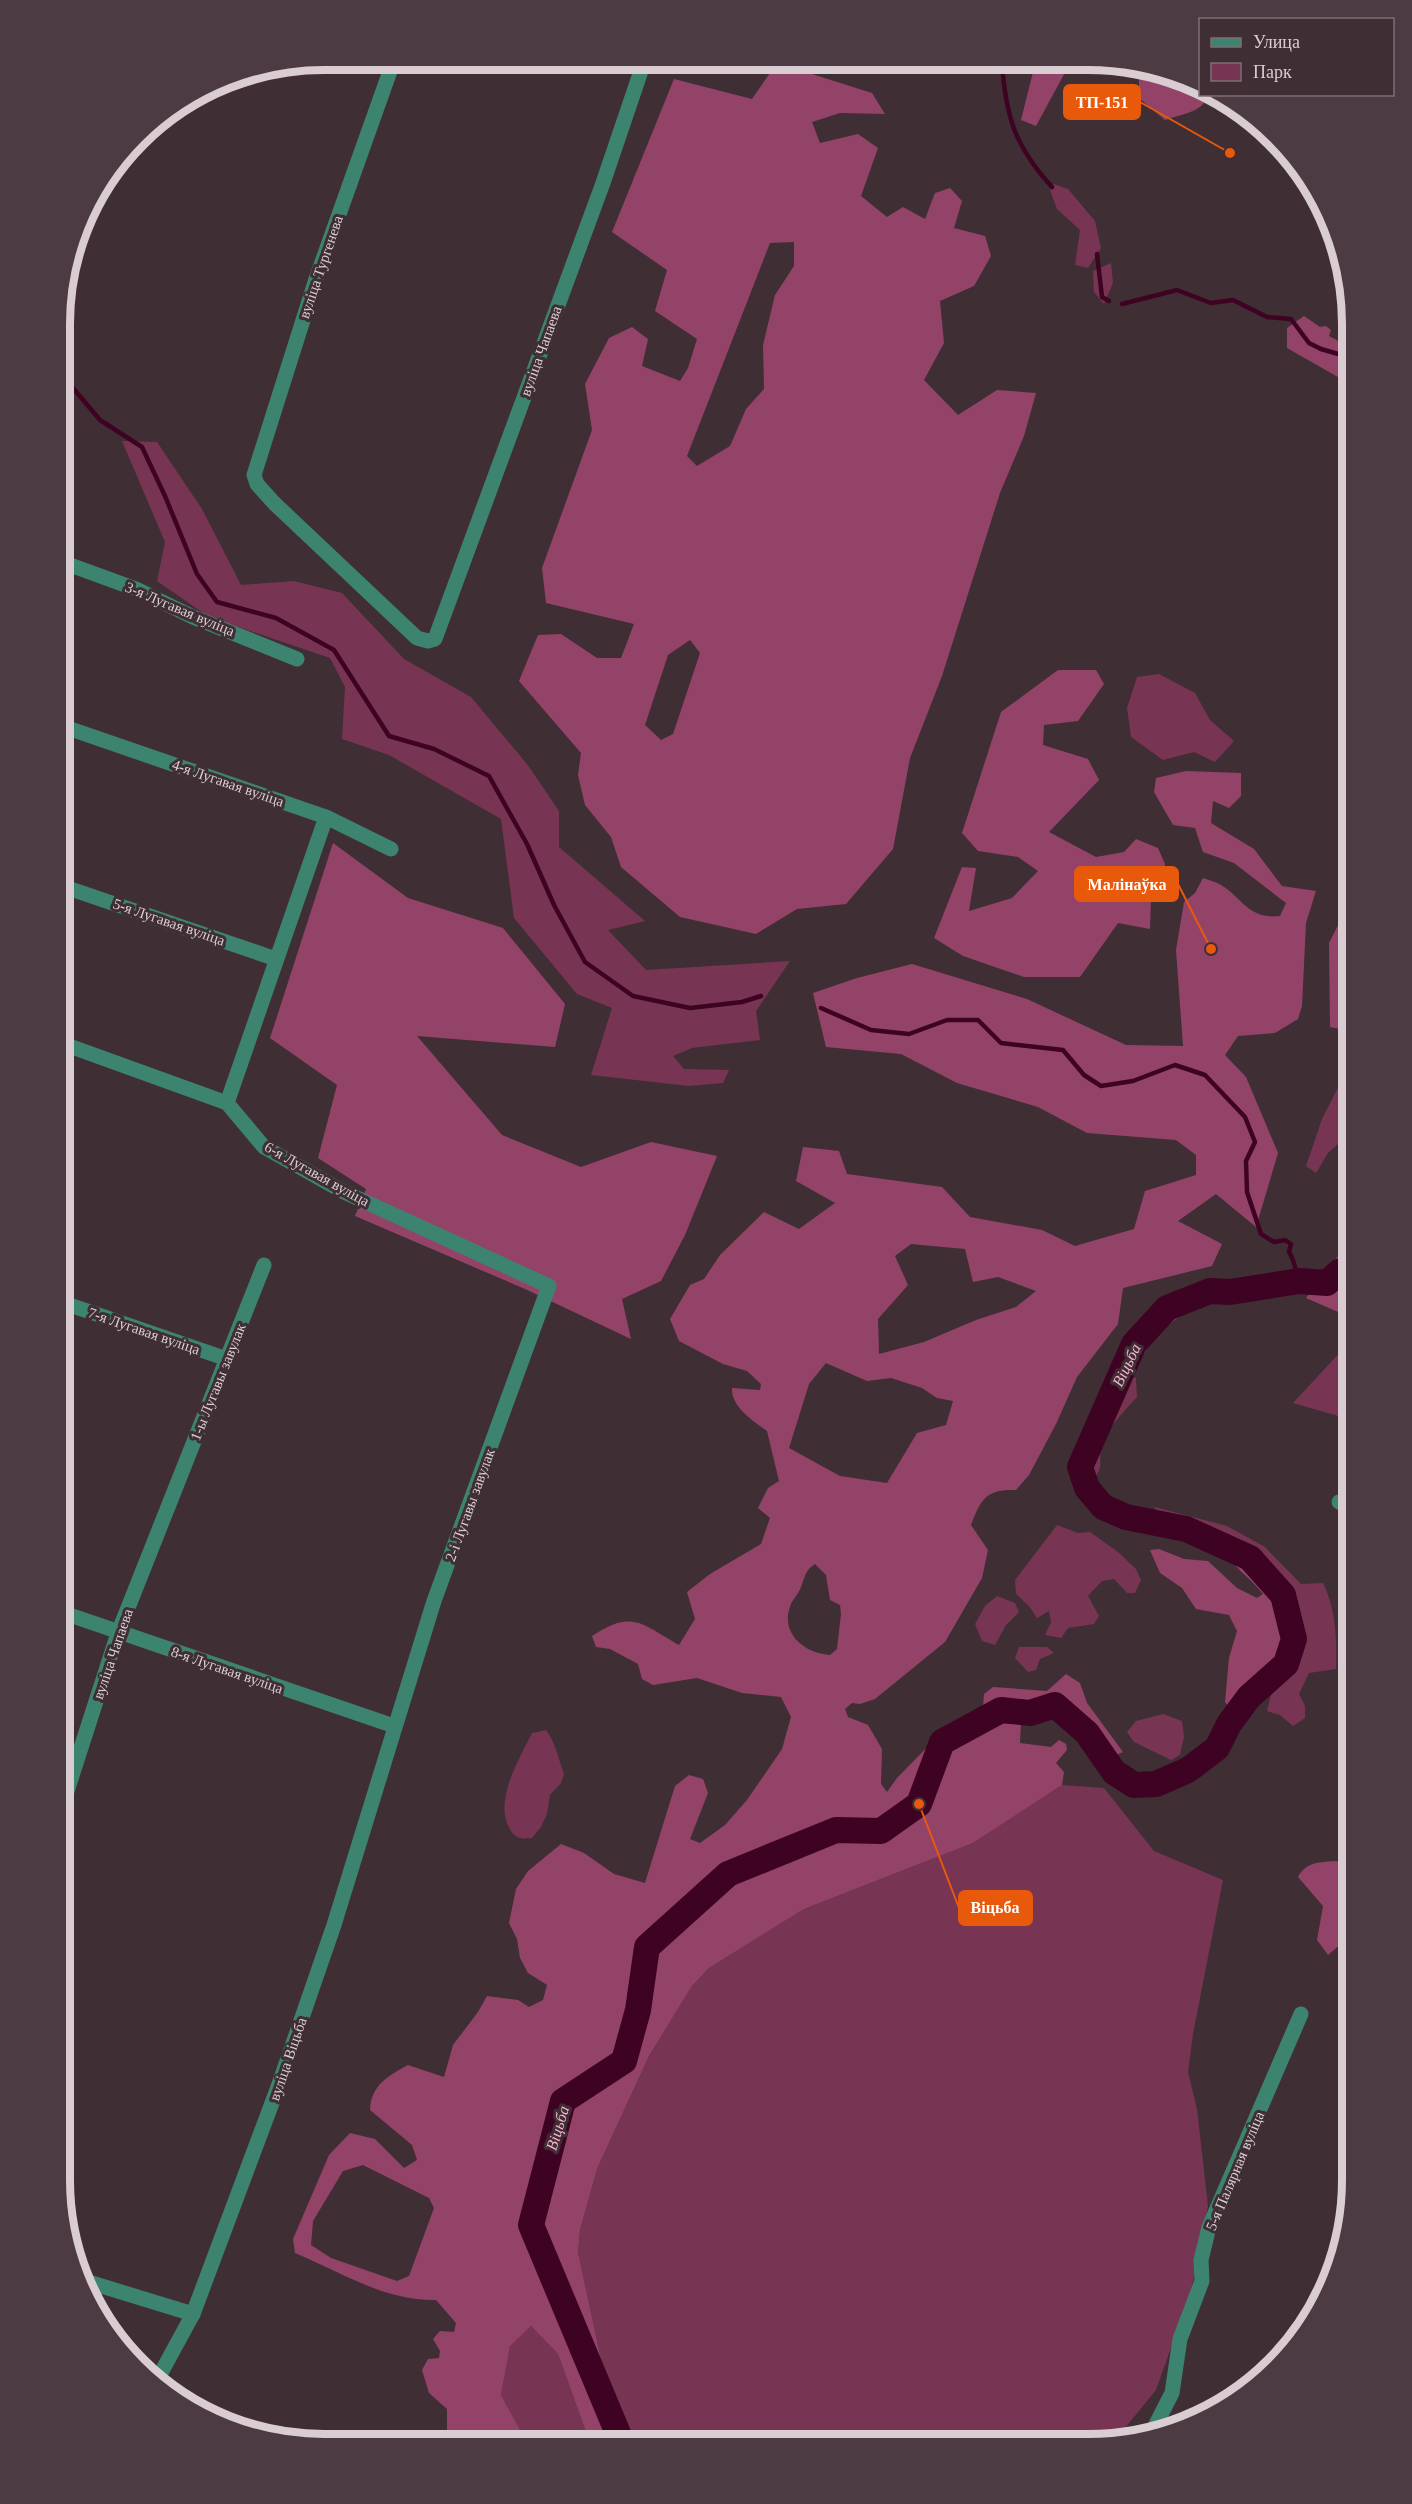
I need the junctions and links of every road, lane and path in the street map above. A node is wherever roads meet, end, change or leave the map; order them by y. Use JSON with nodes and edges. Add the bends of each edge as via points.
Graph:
{"nodes":[{"id":1,"x":390,"y":70,"type":"edge"},
{"id":2,"x":641,"y":70,"type":"edge"},
{"id":3,"x":70,"y":564,"type":"edge"},
{"id":4,"x":435,"y":639,"type":"joint"},
{"id":5,"x":297,"y":659,"type":"dead end"},
{"id":6,"x":70,"y":729,"type":"edge"},
{"id":7,"x":326,"y":817,"type":"junction"},
{"id":8,"x":391,"y":849,"type":"dead end"},
{"id":9,"x":70,"y":889,"type":"edge"},
{"id":10,"x":276,"y":959,"type":"junction"},
{"id":11,"x":70,"y":1046,"type":"edge"},
{"id":12,"x":227,"y":1103,"type":"junction"},
{"id":13,"x":264,"y":1265,"type":"dead end"},
{"id":14,"x":549,"y":1286,"type":"joint"},
{"id":15,"x":70,"y":1305,"type":"edge"},
{"id":16,"x":227,"y":1359,"type":"junction"},
{"id":17,"x":172,"y":1498,"type":"joint"},
{"id":18,"x":70,"y":1615,"type":"edge"},
{"id":19,"x":118,"y":1633,"type":"junction"},
{"id":20,"x":394,"y":1726,"type":"junction"},
{"id":21,"x":70,"y":1782,"type":"edge"},
{"id":22,"x":1301,"y":2014,"type":"dead end"},
{"id":23,"x":93,"y":2283,"type":"edge"},
{"id":24,"x":193,"y":2314,"type":"junction"},
{"id":25,"x":161,"y":2373,"type":"edge"},
{"id":26,"x":1156,"y":2424,"type":"edge"}],
"edges":[{"from":1,"to":4,"type":"street","name":"вуліца Тургенева","via":[[316,279],[254,475],[274,503],[417,638]]},
{"from":2,"to":4,"type":"street","name":"вуліца Чапаева","via":[[600,193]]},
{"from":3,"to":5,"type":"street","name":"3-я Лугавая вуліца"},
{"from":6,"to":7,"type":"street","name":"4-я Лугавая вуліца"},
{"from":7,"to":8,"type":"street","name":"4-я Лугавая вуліца"},
{"from":7,"to":10,"type":"street"},
{"from":9,"to":10,"type":"street","name":"5-я Лугавая вуліца"},
{"from":10,"to":12,"type":"street"},
{"from":11,"to":12,"type":"street"},
{"from":12,"to":14,"type":"street","name":"6-я Лугавая вуліца","via":[[264,1147],[344,1192]]},
{"from":13,"to":16,"type":"street","name":"1-ы Лугавы завулак"},
{"from":14,"to":20,"type":"street","name":"2-і Лугавы завулак","via":[[434,1601]]},
{"from":15,"to":16,"type":"street","name":"7-я Лугавая вуліца"},
{"from":16,"to":17,"type":"street","name":"1-ы Лугавы завулак"},
{"from":17,"to":19,"type":"street","name":"вуліца Чапаева"},
{"from":18,"to":19,"type":"street","name":"8-я Лугавая вуліца"},
{"from":19,"to":20,"type":"street","name":"8-я Лугавая вуліца"},
{"from":19,"to":21,"type":"street","name":"вуліца Чапаева"},
{"from":20,"to":24,"type":"street","name":"вуліца Віцьба","via":[[334,1926]]},
{"from":22,"to":26,"type":"street","name":"5-я Палярная вуліца","via":[[1209,2227],[1201,2260],[1202,2281],[1180,2339],[1172,2393]]},
{"from":23,"to":24,"type":"street"},
{"from":24,"to":25,"type":"street","name":"вуліца Віцьба"}]}
